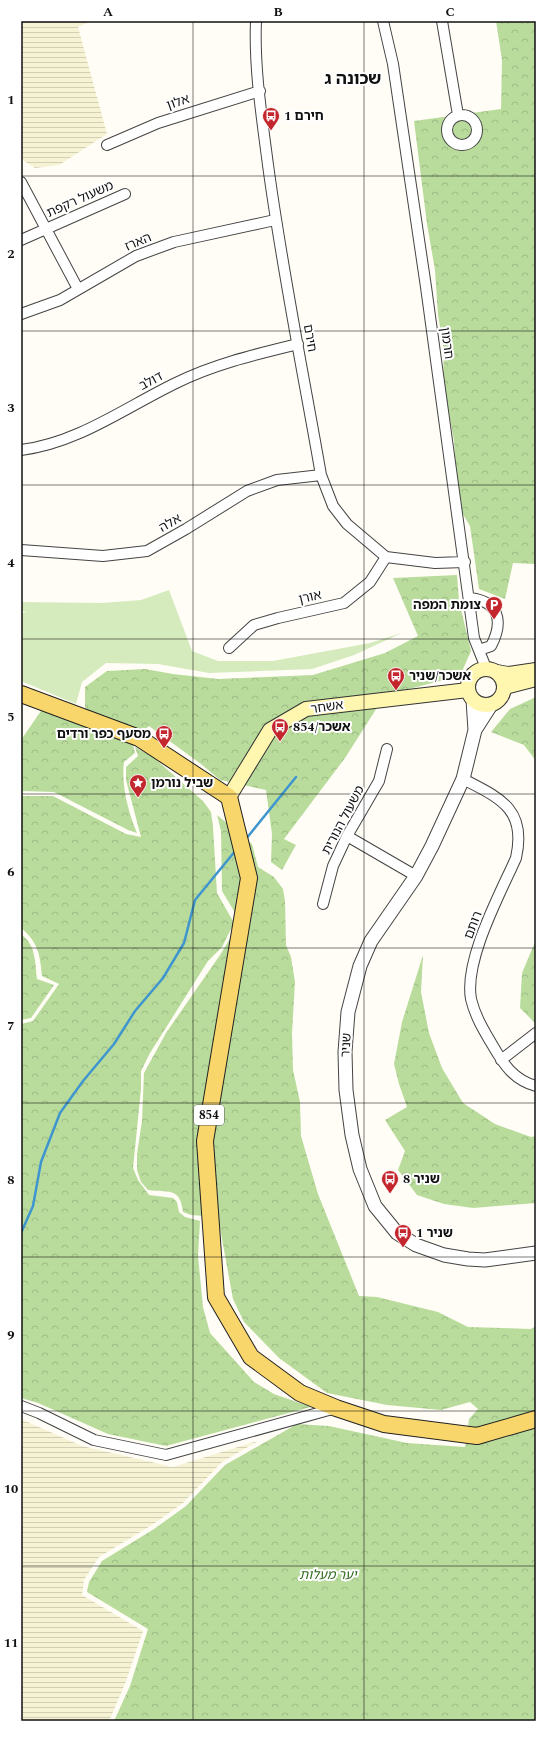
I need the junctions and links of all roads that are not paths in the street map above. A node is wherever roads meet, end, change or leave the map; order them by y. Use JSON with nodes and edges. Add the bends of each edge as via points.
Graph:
{"nodes":[{"id":1,"x":256,"y":21,"type":"edge"},
{"id":2,"x":383,"y":21,"type":"edge"},
{"id":3,"x":442,"y":21,"type":"edge"},
{"id":4,"x":260,"y":91,"type":"junction"},
{"id":5,"x":458,"y":115,"type":"dead end"},
{"id":6,"x":107,"y":145,"type":"dead end"},
{"id":7,"x":21,"y":182,"type":"edge"},
{"id":8,"x":125,"y":194,"type":"dead end"},
{"id":9,"x":276,"y":220,"type":"junction"},
{"id":10,"x":46,"y":229,"type":"junction"},
{"id":11,"x":21,"y":240,"type":"edge"},
{"id":12,"x":78,"y":289,"type":"junction"},
{"id":13,"x":21,"y":314,"type":"edge"},
{"id":14,"x":298,"y":344,"type":"junction"},
{"id":15,"x":21,"y":450,"type":"edge"},
{"id":16,"x":321,"y":475,"type":"junction"},
{"id":17,"x":21,"y":550,"type":"edge"},
{"id":18,"x":386,"y":557,"type":"junction"},
{"id":19,"x":464,"y":562,"type":"junction"},
{"id":20,"x":469,"y":598,"type":"junction"},
{"id":21,"x":229,"y":648,"type":"dead end"},
{"id":22,"x":479,"y":650,"type":"junction"},
{"id":23,"x":492,"y":670,"type":"junction"},
{"id":24,"x":536,"y":670,"type":"edge"},
{"id":25,"x":536,"y":679,"type":"edge"},
{"id":26,"x":504,"y":687,"type":"junction"},
{"id":27,"x":21,"y":694,"type":"edge"},
{"id":28,"x":470,"y":695,"type":"junction"},
{"id":29,"x":492,"y":705,"type":"junction"},
{"id":30,"x":475,"y":730,"type":"junction"},
{"id":31,"x":387,"y":749,"type":"dead end"},
{"id":32,"x":463,"y":779,"type":"junction"},
{"id":33,"x":229,"y":797,"type":"junction"},
{"id":34,"x":347,"y":836,"type":"junction"},
{"id":35,"x":416,"y":876,"type":"junction"},
{"id":36,"x":323,"y":904,"type":"dead end"},
{"id":37,"x":536,"y":1033,"type":"edge"},
{"id":38,"x":501,"y":1060,"type":"junction"},
{"id":39,"x":536,"y":1086,"type":"edge"},
{"id":40,"x":536,"y":1253,"type":"edge"},
{"id":41,"x":21,"y":1406,"type":"edge"},
{"id":42,"x":336,"y":1408,"type":"junction"},
{"id":43,"x":536,"y":1419,"type":"edge"}],
"edges":[{"from":1,"to":4,"type":"street","name":"חירם","via":[[255,40]]},
{"from":2,"to":19,"type":"street","name":"חרמון","via":[[393,64]]},
{"from":3,"to":5,"type":"street"},
{"from":4,"to":6,"type":"street","name":"אלון","via":[[158,123]]},
{"from":4,"to":9,"type":"street","name":"חירם"},
{"from":7,"to":10,"type":"street","name":"משעול רקפת"},
{"from":8,"to":10,"type":"street","name":"משעול רקפת"},
{"from":9,"to":12,"type":"street","name":"הארז","via":[[174,242],[136,256]]},
{"from":9,"to":14,"type":"street","name":"חירם"},
{"from":10,"to":11,"type":"street","name":"משעול רקפת"},
{"from":10,"to":12,"type":"street","name":"משעול רקפת"},
{"from":12,"to":13,"type":"street","name":"הארז","via":[[60,300]]},
{"from":14,"to":15,"type":"street","name":"דולב","via":[[258,354],[177,382],[95,427],[58,442]]},
{"from":14,"to":16,"type":"street","name":"חירם"},
{"from":16,"to":17,"type":"street","name":"אלה","via":[[277,480],[247,491],[147,551],[103,556]]},
{"from":16,"to":18,"type":"street","name":"חירם","via":[[333,506],[347,524]]},
{"from":18,"to":19,"type":"street","via":[[435,563]]},
{"from":18,"to":21,"type":"street","name":"אורן","via":[[370,582],[344,603],[254,625]]},
{"from":19,"to":20,"type":"street","name":"חרמון"},
{"from":20,"to":22,"type":"street","name":"חרמון","via":[[474,638]]},
{"from":20,"to":22,"type":"street","via":[[488,602],[496,612],[496,637],[491,646]]},
{"from":22,"to":23,"type":"street","name":"חרמון"},
{"from":23,"to":24,"type":"main road","via":[[508,674]]},
{"from":23,"to":26,"type":"main road","via":[[501,676]]},
{"from":23,"to":28,"type":"main road","via":[[476,671],[472,674],[468,684]]},
{"from":25,"to":26,"type":"main road"},
{"from":26,"to":29,"type":"main road","via":[[501,698]]},
{"from":27,"to":33,"type":"main road","via":[[139,738]]},
{"from":28,"to":29,"type":"main road","via":[[479,704]]},
{"from":28,"to":30,"type":"street","name":"שניר"},
{"from":28,"to":33,"type":"main road","name":"אשחר","via":[[306,709],[270,730]]},
{"from":29,"to":30,"type":"street","name":"שניר"},
{"from":30,"to":32,"type":"street","name":"שניר"},
{"from":31,"to":34,"type":"street","name":"משעול הנורית","via":[[379,781]]},
{"from":32,"to":35,"type":"street","name":"שניר"},
{"from":32,"to":38,"type":"street","name":"רותם","via":[[495,796],[510,809],[518,826],[516,858],[478,947],[471,977],[471,998],[477,1019]]},
{"from":33,"to":42,"type":"main road","number":"854","via":[[249,878],[205,1141],[216,1297],[251,1357],[300,1393]]},
{"from":34,"to":35,"type":"street"},
{"from":34,"to":36,"type":"street","name":"משעול הנורית","via":[[333,866]]},
{"from":35,"to":40,"type":"street","name":"שניר","via":[[371,941],[360,966],[348,1012],[346,1090],[352,1135],[360,1168],[376,1206],[397,1233],[416,1245],[444,1255],[468,1259]]},
{"from":37,"to":38,"type":"street"},
{"from":38,"to":39,"type":"street","name":"רותם","via":[[514,1076]]},
{"from":41,"to":42,"type":"street","via":[[94,1440],[166,1455]]},
{"from":42,"to":43,"type":"main road","number":"854","via":[[384,1424],[477,1436]]}]}
